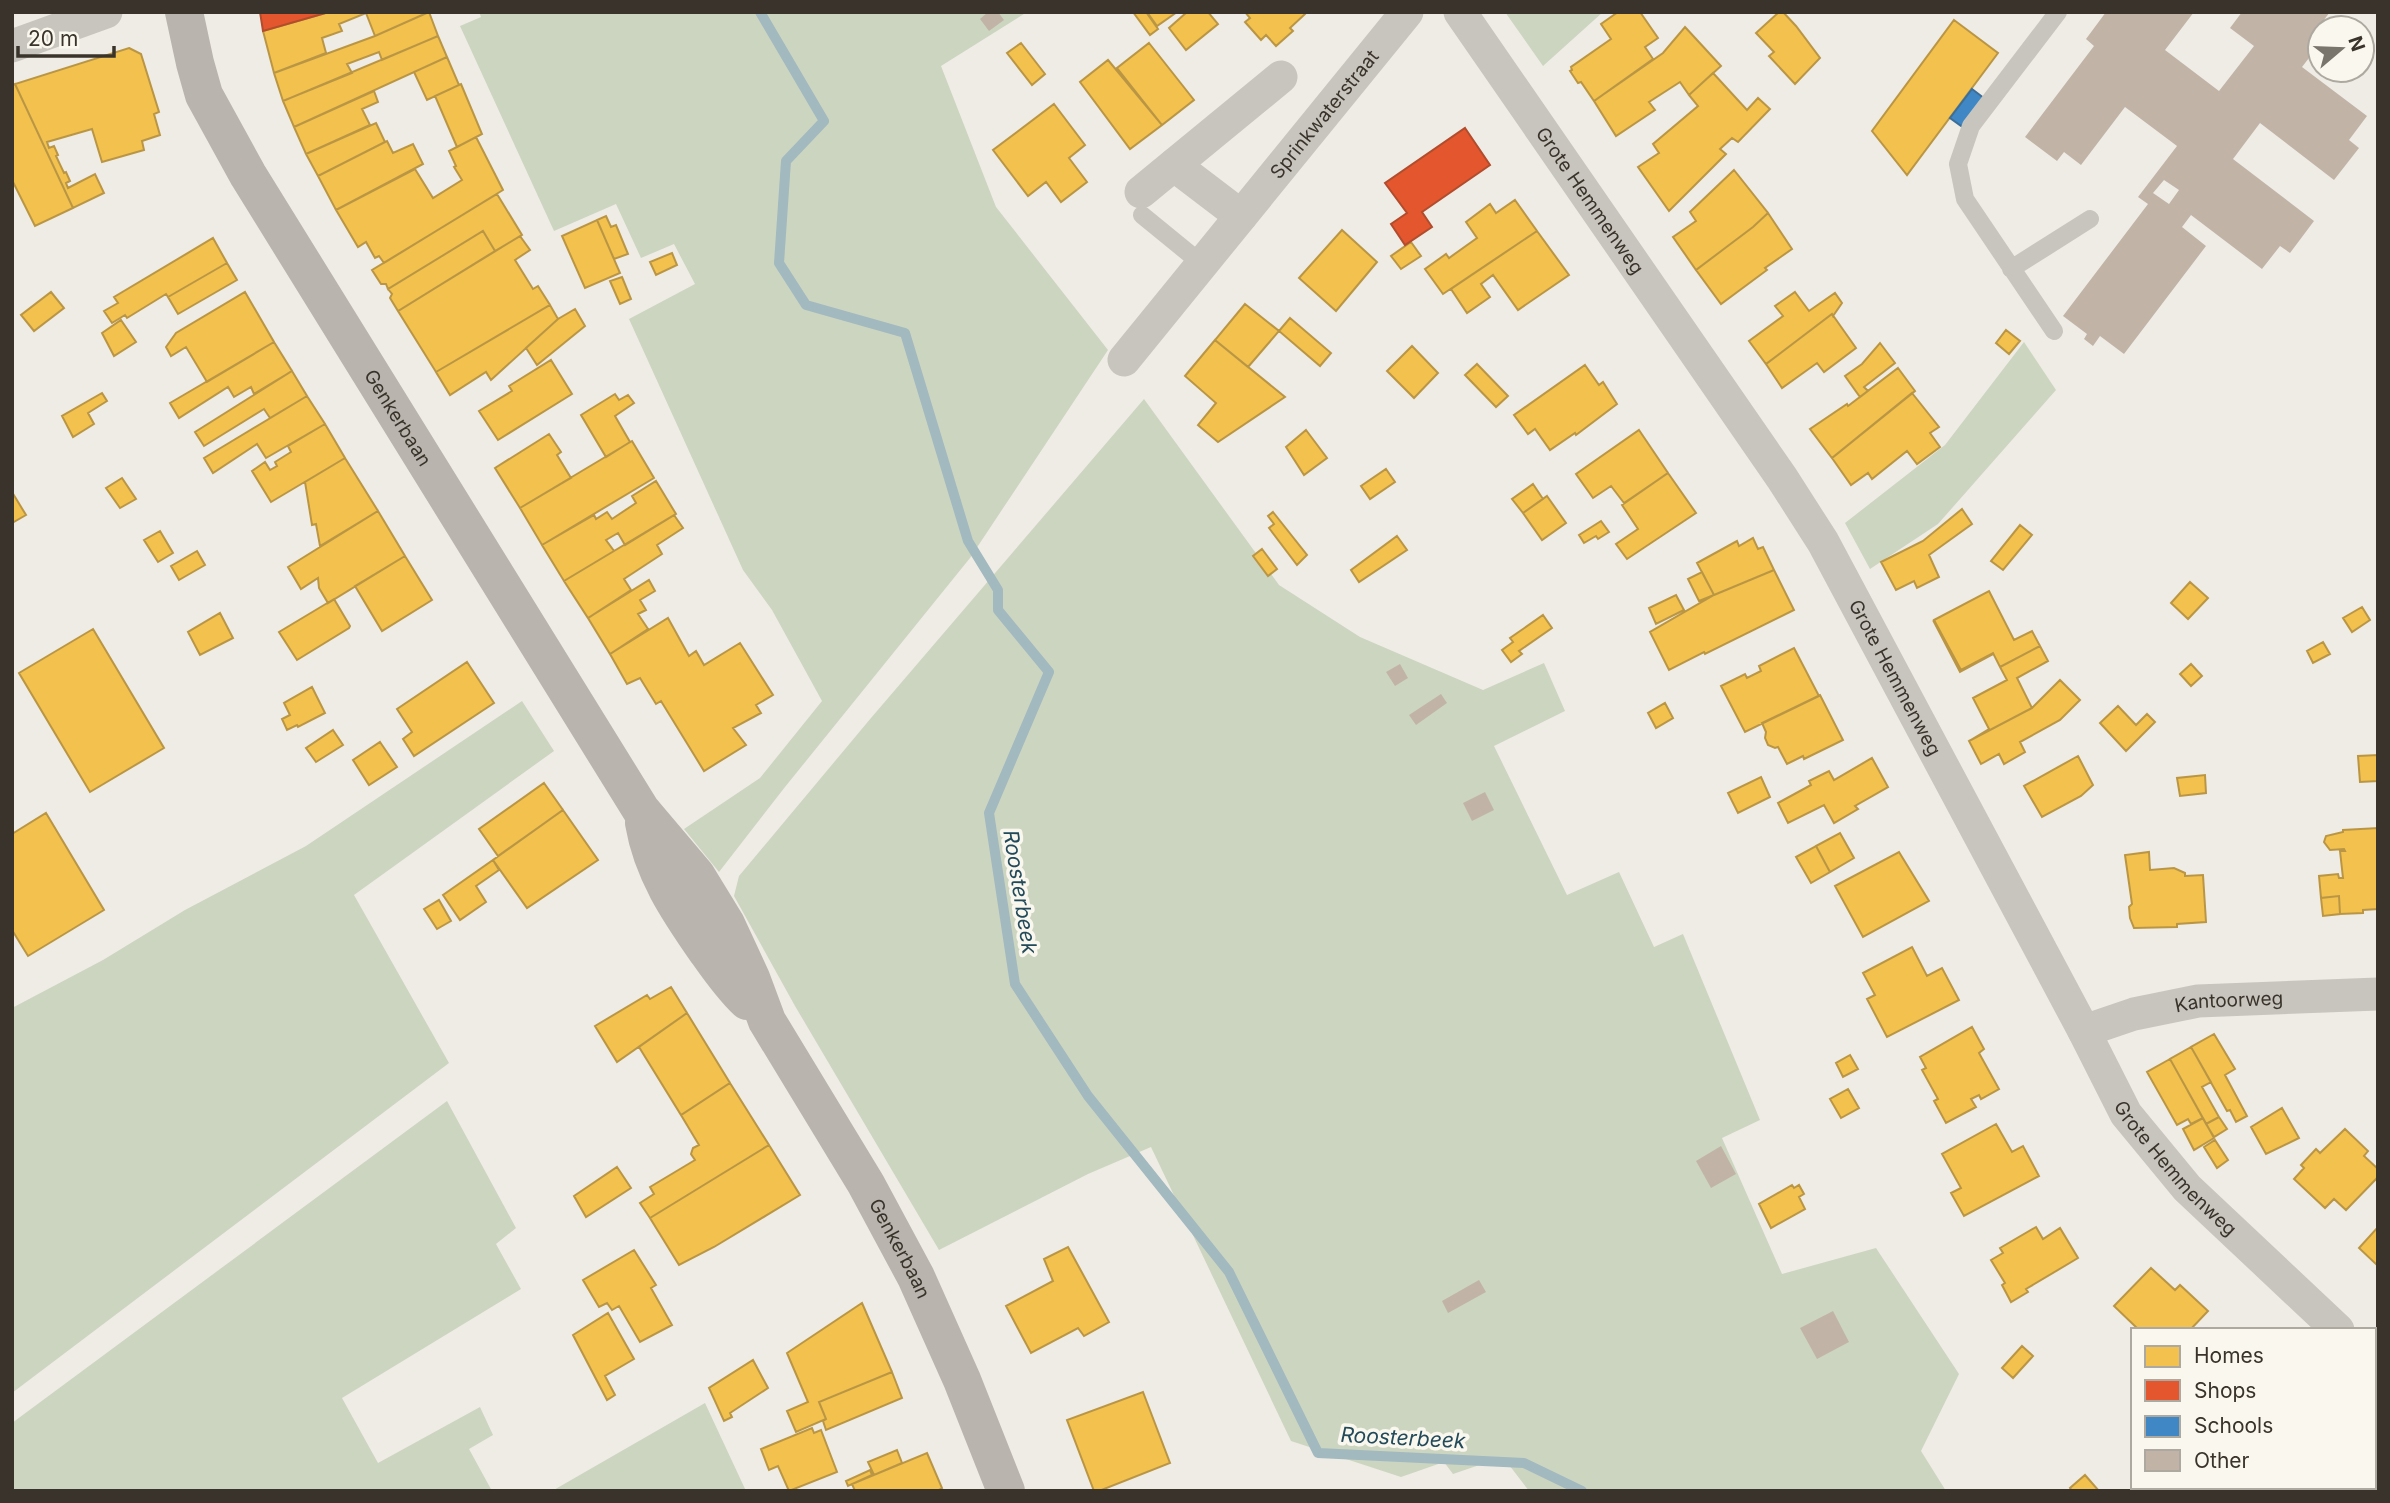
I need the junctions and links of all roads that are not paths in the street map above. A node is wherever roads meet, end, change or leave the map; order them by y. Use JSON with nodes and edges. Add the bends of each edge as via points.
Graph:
{"nodes":[{"id":1,"x":106,"y":12,"type":"edge"},
{"id":2,"x":184,"y":12,"type":"edge"},
{"id":3,"x":1407,"y":12,"type":"edge"},
{"id":4,"x":1460,"y":12,"type":"edge"},
{"id":5,"x":2058,"y":12,"type":"edge"},
{"id":6,"x":12,"y":46,"type":"edge"},
{"id":7,"x":1281,"y":77,"type":"dead end"},
{"id":8,"x":1174,"y":165,"type":"junction"},
{"id":9,"x":1142,"y":204,"type":"joint"},
{"id":10,"x":1241,"y":216,"type":"junction"},
{"id":11,"x":2090,"y":219,"type":"dead end"},
{"id":12,"x":1202,"y":264,"type":"junction"},
{"id":13,"x":2011,"y":269,"type":"junction"},
{"id":14,"x":2054,"y":331,"type":"dead end"},
{"id":15,"x":1124,"y":360,"type":"dead end"},
{"id":16,"x":2378,"y":994,"type":"edge"},
{"id":17,"x":2084,"y":1031,"type":"junction"},
{"id":18,"x":2336,"y":1328,"type":"edge"},
{"id":19,"x":1006,"y":1491,"type":"edge"}],
"edges":[{"from":1,"to":6,"type":"street"},
{"from":2,"to":19,"type":"street","name":"Genkerbaan","via":[[194,63],[219,125],[641,810],[648,848],[672,899],[715,962],[767,1021],[866,1185],[916,1278]]},
{"from":3,"to":10,"type":"street","name":"Sprinkwaterstraat"},
{"from":4,"to":17,"type":"street","name":"Grote Hemmenweg","via":[[1823,542]]},
{"from":5,"to":13,"type":"lane","via":[[1971,126],[1958,164],[1965,198]]},
{"from":7,"to":8,"type":"street"},
{"from":8,"to":9,"type":"street"},
{"from":8,"to":10,"type":"street"},
{"from":9,"to":12,"type":"lane"},
{"from":10,"to":12,"type":"street","name":"Sprinkwaterstraat"},
{"from":11,"to":13,"type":"lane"},
{"from":12,"to":15,"type":"street","name":"Sprinkwaterstraat"},
{"from":13,"to":14,"type":"lane"},
{"from":16,"to":17,"type":"street","name":"Kantoorweg","via":[[2198,1000]]},
{"from":17,"to":18,"type":"street","name":"Grote Hemmenweg","via":[[2126,1114],[2187,1188]]}]}
